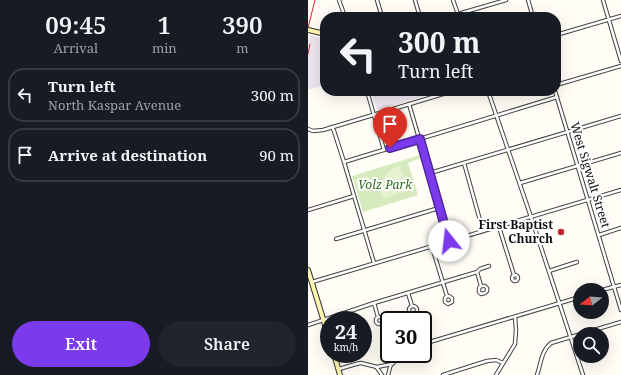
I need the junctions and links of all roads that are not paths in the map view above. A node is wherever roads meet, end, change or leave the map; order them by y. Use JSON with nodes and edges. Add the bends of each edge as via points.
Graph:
{"nodes":[{"id":1,"x":340,"y":0,"type":"edge"},
{"id":2,"x":377,"y":0,"type":"edge"},
{"id":3,"x":415,"y":0,"type":"edge"},
{"id":4,"x":453,"y":0,"type":"edge"},
{"id":5,"x":506,"y":0,"type":"edge"},
{"id":6,"x":528,"y":0,"type":"edge"},
{"id":7,"x":603,"y":0,"type":"edge"},
{"id":8,"x":344,"y":12,"type":"edge"},
{"id":9,"x":381,"y":12,"type":"edge"},
{"id":10,"x":419,"y":12,"type":"edge"},
{"id":11,"x":457,"y":12,"type":"edge"},
{"id":12,"x":470,"y":12,"type":"edge"},
{"id":13,"x":532,"y":12,"type":"edge"},
{"id":14,"x":621,"y":16,"type":"edge"},
{"id":15,"x":608,"y":19,"type":"junction"},
{"id":16,"x":308,"y":30,"type":"edge"},
{"id":17,"x":320,"y":33,"type":"edge"},
{"id":18,"x":561,"y":33,"type":"edge"},
{"id":19,"x":621,"y":61,"type":"edge"},
{"id":20,"x":621,"y":66,"type":"edge"},
{"id":21,"x":561,"y":84,"type":"edge"},
{"id":22,"x":369,"y":96,"type":"edge"},
{"id":23,"x":432,"y":96,"type":"edge"},
{"id":24,"x":490,"y":96,"type":"edge"},
{"id":25,"x":557,"y":97,"type":"joint"},
{"id":26,"x":409,"y":104,"type":"junction"},
{"id":27,"x":373,"y":115,"type":"junction"},
{"id":28,"x":497,"y":115,"type":"junction"},
{"id":29,"x":621,"y":116,"type":"edge"},
{"id":30,"x":332,"y":127,"type":"junction"},
{"id":31,"x":308,"y":129,"type":"edge"},
{"id":32,"x":568,"y":132,"type":"junction"},
{"id":33,"x":420,"y":139,"type":"junction"},
{"id":34,"x":508,"y":149,"type":"junction"},
{"id":35,"x":384,"y":150,"type":"junction"},
{"id":36,"x":621,"y":153,"type":"edge"},
{"id":37,"x":344,"y":162,"type":"junction"},
{"id":38,"x":464,"y":163,"type":"junction"},
{"id":39,"x":578,"y":166,"type":"junction"},
{"id":40,"x":430,"y":174,"type":"junction"},
{"id":41,"x":520,"y":183,"type":"junction"},
{"id":42,"x":621,"y":190,"type":"edge"},
{"id":43,"x":354,"y":196,"type":"junction"},
{"id":44,"x":588,"y":200,"type":"junction"},
{"id":45,"x":439,"y":208,"type":"junction"},
{"id":46,"x":308,"y":210,"type":"edge"},
{"id":47,"x":531,"y":217,"type":"junction"},
{"id":48,"x":499,"y":227,"type":"junction"},
{"id":49,"x":621,"y":228,"type":"edge"},
{"id":50,"x":364,"y":230,"type":"junction"},
{"id":51,"x":483,"y":231,"type":"junction"},
{"id":52,"x":599,"y":235,"type":"junction"},
{"id":53,"x":336,"y":239,"type":"dead end"},
{"id":54,"x":449,"y":241,"type":"junction"},
{"id":55,"x":432,"y":246,"type":"junction"},
{"id":56,"x":577,"y":262,"type":"dead end"},
{"id":57,"x":374,"y":264,"type":"junction"},
{"id":58,"x":489,"y":266,"type":"dead end"},
{"id":59,"x":308,"y":270,"type":"edge"},
{"id":60,"x":549,"y":271,"type":"junction"},
{"id":61,"x":477,"y":272,"type":"junction"},
{"id":62,"x":514,"y":275,"type":"dead end"},
{"id":63,"x":312,"y":282,"type":"junction"},
{"id":64,"x":443,"y":282,"type":"junction"},
{"id":65,"x":621,"y":284,"type":"edge"},
{"id":66,"x":481,"y":286,"type":"dead end"},
{"id":67,"x":614,"y":287,"type":"junction"},
{"id":68,"x":609,"y":288,"type":"edge"},
{"id":69,"x":408,"y":293,"type":"junction"},
{"id":70,"x":447,"y":296,"type":"dead end"},
{"id":71,"x":573,"y":299,"type":"edge"},
{"id":72,"x":559,"y":303,"type":"junction"},
{"id":73,"x":374,"y":304,"type":"junction"},
{"id":74,"x":412,"y":306,"type":"dead end"},
{"id":75,"x":621,"y":310,"type":"edge"},
{"id":76,"x":321,"y":311,"type":"edge"},
{"id":77,"x":350,"y":311,"type":"edge"},
{"id":78,"x":378,"y":317,"type":"dead end"},
{"id":79,"x":515,"y":317,"type":"junction"},
{"id":80,"x":320,"y":321,"type":"edge"},
{"id":81,"x":621,"y":322,"type":"edge"},
{"id":82,"x":308,"y":325,"type":"edge"},
{"id":83,"x":570,"y":337,"type":"junction"},
{"id":84,"x":432,"y":341,"type":"edge"},
{"id":85,"x":336,"y":363,"type":"edge"},
{"id":86,"x":503,"y":363,"type":"junction"},
{"id":87,"x":392,"y":364,"type":"joint"},
{"id":88,"x":376,"y":367,"type":"junction"},
{"id":89,"x":338,"y":370,"type":"junction"},
{"id":90,"x":340,"y":375,"type":"edge"},
{"id":91,"x":382,"y":375,"type":"edge"},
{"id":92,"x":388,"y":375,"type":"edge"},
{"id":93,"x":443,"y":375,"type":"edge"},
{"id":94,"x":496,"y":375,"type":"edge"},
{"id":95,"x":536,"y":375,"type":"edge"},
{"id":96,"x":583,"y":375,"type":"edge"}],
"edges":[{"from":1,"to":8,"type":"street"},
{"from":2,"to":9,"type":"street"},
{"from":3,"to":10,"type":"street"},
{"from":4,"to":11,"type":"street"},
{"from":5,"to":12,"type":"street"},
{"from":6,"to":13,"type":"street"},
{"from":7,"to":15,"type":"street"},
{"from":14,"to":15,"type":"street"},
{"from":15,"to":18,"type":"street"},
{"from":15,"to":19,"type":"street"},
{"from":16,"to":17,"type":"main road"},
{"from":20,"to":21,"type":"street"},
{"from":22,"to":27,"type":"street"},
{"from":23,"to":26,"type":"street"},
{"from":24,"to":28,"type":"street"},
{"from":25,"to":28,"type":"street"},
{"from":25,"to":32,"type":"street","name":"West Sigwalt Street"},
{"from":26,"to":27,"type":"street"},
{"from":26,"to":33,"type":"street"},
{"from":27,"to":30,"type":"street"},
{"from":27,"to":35,"type":"street"},
{"from":28,"to":33,"type":"street"},
{"from":28,"to":34,"type":"street"},
{"from":29,"to":32,"type":"street"},
{"from":30,"to":31,"type":"street","via":[[320,131]]},
{"from":30,"to":37,"type":"street"},
{"from":32,"to":34,"type":"street"},
{"from":32,"to":39,"type":"street","name":"West Sigwalt Street"},
{"from":33,"to":35,"type":"street"},
{"from":33,"to":40,"type":"street"},
{"from":34,"to":38,"type":"street"},
{"from":34,"to":41,"type":"street"},
{"from":35,"to":37,"type":"street"},
{"from":36,"to":39,"type":"street"},
{"from":37,"to":43,"type":"street"},
{"from":38,"to":40,"type":"street"},
{"from":38,"to":51,"type":"street"},
{"from":39,"to":41,"type":"street"},
{"from":39,"to":44,"type":"street","name":"West Sigwalt Street"},
{"from":40,"to":45,"type":"street"},
{"from":41,"to":47,"type":"street"},
{"from":42,"to":44,"type":"street"},
{"from":43,"to":46,"type":"street"},
{"from":43,"to":50,"type":"street"},
{"from":44,"to":47,"type":"street"},
{"from":44,"to":52,"type":"street","name":"West Sigwalt Street"},
{"from":45,"to":50,"type":"street"},
{"from":45,"to":54,"type":"street"},
{"from":47,"to":48,"type":"street"},
{"from":47,"to":60,"type":"street"},
{"from":48,"to":51,"type":"street"},
{"from":48,"to":62,"type":"street"},
{"from":49,"to":52,"type":"street"},
{"from":50,"to":53,"type":"street"},
{"from":50,"to":57,"type":"street"},
{"from":51,"to":54,"type":"street"},
{"from":52,"to":67,"type":"street","name":"West Sigwalt Street"},
{"from":54,"to":55,"type":"street"},
{"from":55,"to":57,"type":"street"},
{"from":55,"to":64,"type":"street"},
{"from":56,"to":60,"type":"street"},
{"from":57,"to":63,"type":"street"},
{"from":58,"to":61,"type":"street"},
{"from":59,"to":63,"type":"main road"},
{"from":60,"to":72,"type":"street"},
{"from":61,"to":64,"type":"street"},
{"from":61,"to":66,"type":"street"},
{"from":63,"to":76,"type":"main road"},
{"from":64,"to":69,"type":"street"},
{"from":64,"to":70,"type":"street"},
{"from":65,"to":67,"type":"street"},
{"from":67,"to":68,"type":"street"},
{"from":67,"to":75,"type":"street","name":"West Sigwalt Street"},
{"from":69,"to":73,"type":"street"},
{"from":69,"to":74,"type":"street"},
{"from":71,"to":72,"type":"street"},
{"from":72,"to":79,"type":"street"},
{"from":72,"to":83,"type":"street"},
{"from":73,"to":77,"type":"street"},
{"from":73,"to":78,"type":"street"},
{"from":79,"to":84,"type":"street"},
{"from":79,"to":86,"type":"street","via":[[514,344]]},
{"from":80,"to":82,"type":"street"},
{"from":81,"to":83,"type":"street"},
{"from":83,"to":95,"type":"street","via":[[547,346]]},
{"from":83,"to":96,"type":"street"},
{"from":85,"to":89,"type":"main road"},
{"from":86,"to":93,"type":"street","via":[[496,360],[487,361]]},
{"from":86,"to":94,"type":"street"},
{"from":87,"to":88,"type":"street"},
{"from":87,"to":92,"type":"street"},
{"from":88,"to":89,"type":"street","via":[[361,363]]},
{"from":88,"to":91,"type":"street"},
{"from":89,"to":90,"type":"main road"}]}
